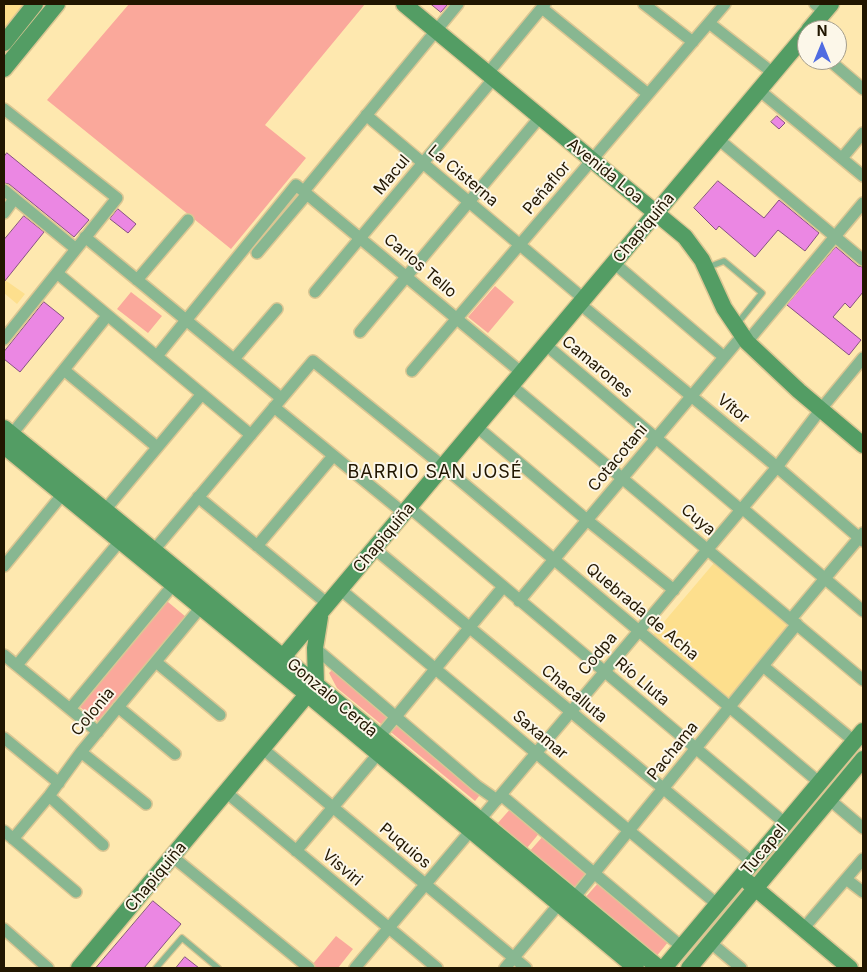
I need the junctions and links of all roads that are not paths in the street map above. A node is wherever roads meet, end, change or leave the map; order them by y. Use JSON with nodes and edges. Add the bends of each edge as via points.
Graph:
{"nodes":[{"id":1,"x":35,"y":4,"type":"edge"},
{"id":2,"x":57,"y":4,"type":"edge"},
{"id":3,"x":404,"y":4,"type":"edge"},
{"id":4,"x":458,"y":4,"type":"edge"},
{"id":5,"x":644,"y":4,"type":"edge"},
{"id":6,"x":726,"y":4,"type":"edge"},
{"id":7,"x":543,"y":6,"type":"edge"},
{"id":8,"x":823,"y":6,"type":"edge"},
{"id":9,"x":815,"y":20,"type":"edge"},
{"id":10,"x":709,"y":23,"type":"junction"},
{"id":11,"x":436,"y":30,"type":"junction"},
{"id":12,"x":4,"y":42,"type":"edge"},
{"id":13,"x":693,"y":42,"type":"junction"},
{"id":14,"x":797,"y":46,"type":"edge"},
{"id":15,"x":4,"y":69,"type":"edge"},
{"id":16,"x":841,"y":70,"type":"edge"},
{"id":17,"x":773,"y":73,"type":"junction"},
{"id":18,"x":491,"y":76,"type":"junction"},
{"id":19,"x":863,"y":89,"type":"edge"},
{"id":20,"x":759,"y":90,"type":"junction"},
{"id":21,"x":648,"y":94,"type":"junction"},
{"id":22,"x":4,"y":109,"type":"edge"},
{"id":23,"x":366,"y":115,"type":"junction"},
{"id":24,"x":540,"y":117,"type":"junction"},
{"id":25,"x":863,"y":133,"type":"edge"},
{"id":26,"x":718,"y":139,"type":"junction"},
{"id":27,"x":842,"y":158,"type":"junction"},
{"id":28,"x":592,"y":160,"type":"junction"},
{"id":29,"x":423,"y":163,"type":"junction"},
{"id":30,"x":863,"y":176,"type":"edge"},
{"id":31,"x":4,"y":190,"type":"edge"},
{"id":32,"x":302,"y":190,"type":"junction"},
{"id":33,"x":14,"y":199,"type":"junction"},
{"id":34,"x":469,"y":202,"type":"junction"},
{"id":35,"x":863,"y":203,"type":"edge"},
{"id":36,"x":4,"y":213,"type":"edge"},
{"id":37,"x":656,"y":213,"type":"junction"},
{"id":38,"x":188,"y":220,"type":"dead end"},
{"id":39,"x":835,"y":237,"type":"junction"},
{"id":40,"x":86,"y":238,"type":"junction"},
{"id":41,"x":360,"y":238,"type":"junction"},
{"id":42,"x":520,"y":245,"type":"junction"},
{"id":43,"x":76,"y":249,"type":"junction"},
{"id":44,"x":258,"y":253,"type":"dead end"},
{"id":45,"x":863,"y":260,"type":"edge"},
{"id":46,"x":614,"y":263,"type":"junction"},
{"id":47,"x":706,"y":268,"type":"junction"},
{"id":48,"x":57,"y":273,"type":"junction"},
{"id":49,"x":406,"y":277,"type":"junction"},
{"id":50,"x":138,"y":280,"type":"junction"},
{"id":51,"x":315,"y":292,"type":"dead end"},
{"id":52,"x":582,"y":302,"type":"junction"},
{"id":53,"x":277,"y":309,"type":"dead end"},
{"id":54,"x":108,"y":316,"type":"junction"},
{"id":55,"x":457,"y":319,"type":"junction"},
{"id":56,"x":186,"y":320,"type":"junction"},
{"id":57,"x":360,"y":332,"type":"dead end"},
{"id":58,"x":742,"y":334,"type":"junction"},
{"id":59,"x":5,"y":336,"type":"edge"},
{"id":60,"x":546,"y":345,"type":"junction"},
{"id":61,"x":157,"y":356,"type":"junction"},
{"id":62,"x":724,"y":357,"type":"junction"},
{"id":63,"x":863,"y":358,"type":"edge"},
{"id":64,"x":234,"y":359,"type":"junction"},
{"id":65,"x":64,"y":370,"type":"junction"},
{"id":66,"x":412,"y":371,"type":"dead end"},
{"id":67,"x":517,"y":380,"type":"junction"},
{"id":68,"x":202,"y":394,"type":"junction"},
{"id":69,"x":691,"y":396,"type":"junction"},
{"id":70,"x":278,"y":403,"type":"junction"},
{"id":71,"x":821,"y":409,"type":"junction"},
{"id":72,"x":478,"y":427,"type":"junction"},
{"id":73,"x":251,"y":435,"type":"junction"},
{"id":74,"x":656,"y":438,"type":"junction"},
{"id":75,"x":6,"y":441,"type":"edge"},
{"id":76,"x":863,"y":445,"type":"edge"},
{"id":77,"x":157,"y":448,"type":"junction"},
{"id":78,"x":333,"y":456,"type":"junction"},
{"id":79,"x":444,"y":466,"type":"junction"},
{"id":80,"x":777,"y":467,"type":"junction"},
{"id":81,"x":622,"y":478,"type":"junction"},
{"id":82,"x":68,"y":489,"type":"junction"},
{"id":83,"x":198,"y":497,"type":"junction"},
{"id":84,"x":742,"y":509,"type":"junction"},
{"id":85,"x":105,"y":510,"type":"junction"},
{"id":86,"x":407,"y":511,"type":"junction"},
{"id":87,"x":587,"y":520,"type":"junction"},
{"id":88,"x":862,"y":537,"type":"edge"},
{"id":89,"x":120,"y":541,"type":"junction"},
{"id":90,"x":258,"y":546,"type":"junction"},
{"id":91,"x":375,"y":549,"type":"junction"},
{"id":92,"x":708,"y":549,"type":"junction"},
{"id":93,"x":154,"y":550,"type":"junction"},
{"id":94,"x":554,"y":559,"type":"junction"},
{"id":95,"x":4,"y":566,"type":"edge"},
{"id":96,"x":825,"y":578,"type":"junction"},
{"id":97,"x":173,"y":585,"type":"junction"},
{"id":98,"x":503,"y":587,"type":"junction"},
{"id":99,"x":341,"y":590,"type":"junction"},
{"id":100,"x":674,"y":590,"type":"junction"},
{"id":101,"x":519,"y":600,"type":"junction"},
{"id":102,"x":201,"y":608,"type":"junction"},
{"id":103,"x":325,"y":610,"type":"junction"},
{"id":104,"x":863,"y":611,"type":"edge"},
{"id":105,"x":794,"y":622,"type":"junction"},
{"id":106,"x":469,"y":628,"type":"junction"},
{"id":107,"x":639,"y":631,"type":"junction"},
{"id":108,"x":315,"y":648,"type":"junction"},
{"id":109,"x":4,"y":655,"type":"edge"},
{"id":110,"x":283,"y":658,"type":"junction"},
{"id":111,"x":156,"y":662,"type":"junction"},
{"id":112,"x":17,"y":666,"type":"junction"},
{"id":113,"x":763,"y":666,"type":"junction"},
{"id":114,"x":436,"y":669,"type":"junction"},
{"id":115,"x":605,"y":672,"type":"junction"},
{"id":116,"x":863,"y":680,"type":"edge"},
{"id":117,"x":312,"y":689,"type":"junction"},
{"id":118,"x":118,"y":707,"type":"junction"},
{"id":119,"x":730,"y":707,"type":"junction"},
{"id":120,"x":70,"y":709,"type":"junction"},
{"id":121,"x":570,"y":713,"type":"junction"},
{"id":122,"x":220,"y":715,"type":"dead end"},
{"id":123,"x":396,"y":716,"type":"junction"},
{"id":124,"x":98,"y":732,"type":"junction"},
{"id":125,"x":859,"y":736,"type":"edge"},
{"id":126,"x":379,"y":737,"type":"junction"},
{"id":127,"x":4,"y":738,"type":"edge"},
{"id":128,"x":696,"y":748,"type":"junction"},
{"id":129,"x":263,"y":749,"type":"junction"},
{"id":130,"x":81,"y":752,"type":"junction"},
{"id":131,"x":536,"y":753,"type":"junction"},
{"id":132,"x":175,"y":754,"type":"dead end"},
{"id":133,"x":378,"y":754,"type":"junction"},
{"id":134,"x":863,"y":759,"type":"edge"},
{"id":135,"x":58,"y":783,"type":"junction"},
{"id":136,"x":820,"y":783,"type":"junction"},
{"id":137,"x":663,"y":789,"type":"junction"},
{"id":138,"x":226,"y":793,"type":"junction"},
{"id":139,"x":49,"y":796,"type":"junction"},
{"id":140,"x":499,"y":797,"type":"junction"},
{"id":141,"x":830,"y":800,"type":"junction"},
{"id":142,"x":146,"y":804,"type":"dead end"},
{"id":143,"x":333,"y":808,"type":"junction"},
{"id":144,"x":786,"y":824,"type":"junction"},
{"id":145,"x":476,"y":826,"type":"junction"},
{"id":146,"x":863,"y":828,"type":"edge"},
{"id":147,"x":629,"y":830,"type":"junction"},
{"id":148,"x":4,"y":831,"type":"edge"},
{"id":149,"x":13,"y":839,"type":"junction"},
{"id":150,"x":103,"y":845,"type":"dead end"},
{"id":151,"x":296,"y":851,"type":"junction"},
{"id":152,"x":173,"y":857,"type":"junction"},
{"id":153,"x":863,"y":859,"type":"edge"},
{"id":154,"x":753,"y":863,"type":"junction"},
{"id":155,"x":593,"y":874,"type":"junction"},
{"id":156,"x":741,"y":877,"type":"junction"},
{"id":157,"x":846,"y":878,"type":"junction"},
{"id":158,"x":426,"y":885,"type":"junction"},
{"id":159,"x":756,"y":889,"type":"junction"},
{"id":160,"x":76,"y":892,"type":"dead end"},
{"id":161,"x":863,"y":892,"type":"edge"},
{"id":162,"x":566,"y":901,"type":"junction"},
{"id":163,"x":718,"y":905,"type":"junction"},
{"id":164,"x":389,"y":928,"type":"junction"},
{"id":165,"x":4,"y":929,"type":"edge"},
{"id":166,"x":803,"y":929,"type":"junction"},
{"id":167,"x":711,"y":943,"type":"junction"},
{"id":168,"x":682,"y":948,"type":"junction"},
{"id":169,"x":514,"y":958,"type":"junction"},
{"id":170,"x":48,"y":968,"type":"edge"},
{"id":171,"x":79,"y":968,"type":"edge"},
{"id":172,"x":156,"y":968,"type":"edge"},
{"id":173,"x":218,"y":968,"type":"edge"},
{"id":174,"x":309,"y":968,"type":"edge"},
{"id":175,"x":355,"y":968,"type":"edge"},
{"id":176,"x":437,"y":968,"type":"edge"},
{"id":177,"x":505,"y":968,"type":"edge"},
{"id":178,"x":526,"y":968,"type":"edge"},
{"id":179,"x":636,"y":968,"type":"edge"},
{"id":180,"x":659,"y":968,"type":"edge"},
{"id":181,"x":664,"y":968,"type":"edge"},
{"id":182,"x":690,"y":968,"type":"edge"},
{"id":183,"x":741,"y":968,"type":"edge"},
{"id":184,"x":850,"y":968,"type":"edge"}],
"edges":[{"from":1,"to":12,"type":"street"},
{"from":2,"to":15,"type":"street"},
{"from":3,"to":11,"type":"street","name":"Avenida Loa"},
{"from":4,"to":11,"type":"street"},
{"from":5,"to":13,"type":"street"},
{"from":6,"to":10,"type":"street","name":"Peñaflor"},
{"from":7,"to":18,"type":"street","name":"Macul"},
{"from":7,"to":21,"type":"street"},
{"from":8,"to":9,"type":"street","name":"Chapiquiña"},
{"from":10,"to":13,"type":"street","name":"Peñaflor"},
{"from":10,"to":17,"type":"street"},
{"from":11,"to":18,"type":"street","name":"Avenida Loa"},
{"from":11,"to":23,"type":"street"},
{"from":13,"to":21,"type":"street","name":"Peñaflor"},
{"from":14,"to":17,"type":"street","name":"Chapiquiña"},
{"from":16,"to":19,"type":"street"},
{"from":17,"to":20,"type":"street","name":"Chapiquiña"},
{"from":18,"to":24,"type":"street","name":"Avenida Loa"},
{"from":18,"to":29,"type":"street","name":"Macul"},
{"from":20,"to":26,"type":"street","name":"Chapiquiña"},
{"from":20,"to":27,"type":"street"},
{"from":21,"to":28,"type":"street","name":"Peñaflor"},
{"from":22,"to":40,"type":"street","via":[[116,198]]},
{"from":23,"to":29,"type":"street","name":"La Cisterna"},
{"from":23,"to":32,"type":"street"},
{"from":24,"to":28,"type":"street","name":"Avenida Loa"},
{"from":24,"to":34,"type":"street"},
{"from":25,"to":27,"type":"street"},
{"from":26,"to":37,"type":"street","name":"Chapiquiña"},
{"from":26,"to":39,"type":"street"},
{"from":27,"to":30,"type":"street"},
{"from":28,"to":37,"type":"street","name":"Avenida Loa"},
{"from":28,"to":42,"type":"street","name":"Peñaflor"},
{"from":29,"to":34,"type":"street","name":"La Cisterna"},
{"from":29,"to":41,"type":"street","name":"Macul"},
{"from":31,"to":33,"type":"street"},
{"from":32,"to":41,"type":"street","name":"Carlos Tello"},
{"from":32,"to":44,"type":"street"},
{"from":32,"to":56,"type":"street"},
{"from":33,"to":36,"type":"street"},
{"from":33,"to":43,"type":"street"},
{"from":34,"to":42,"type":"street","name":"La Cisterna"},
{"from":34,"to":49,"type":"street"},
{"from":35,"to":39,"type":"street","name":"Cotacotani"},
{"from":37,"to":46,"type":"street","name":"Chapiquiña"},
{"from":37,"to":47,"type":"street","name":"Avenida Loa","via":[[685,237]]},
{"from":38,"to":50,"type":"street"},
{"from":39,"to":45,"type":"street"},
{"from":39,"to":58,"type":"street","name":"Cotacotani"},
{"from":40,"to":43,"type":"street"},
{"from":40,"to":50,"type":"street","name":"Río Lluta"},
{"from":41,"to":49,"type":"street","name":"Carlos Tello"},
{"from":41,"to":51,"type":"street","name":"Macul"},
{"from":42,"to":52,"type":"street","name":"La Cisterna"},
{"from":42,"to":55,"type":"street","name":"Peñaflor"},
{"from":43,"to":48,"type":"street"},
{"from":46,"to":52,"type":"street","name":"Chapiquiña"},
{"from":46,"to":62,"type":"street"},
{"from":47,"to":58,"type":"street","name":"Avenida Loa","via":[[724,308]]},
{"from":47,"to":58,"type":"lane","via":[[724,261],[762,294]]},
{"from":48,"to":54,"type":"street"},
{"from":48,"to":59,"type":"street"},
{"from":49,"to":55,"type":"street","name":"Carlos Tello"},
{"from":49,"to":57,"type":"street"},
{"from":50,"to":56,"type":"street","name":"Río Lluta"},
{"from":52,"to":60,"type":"street","name":"Chapiquiña"},
{"from":52,"to":69,"type":"street","name":"Vítor"},
{"from":53,"to":64,"type":"street"},
{"from":54,"to":61,"type":"street"},
{"from":54,"to":65,"type":"street"},
{"from":55,"to":66,"type":"street","name":"Peñaflor"},
{"from":55,"to":67,"type":"street","name":"Carlos Tello"},
{"from":56,"to":61,"type":"street"},
{"from":56,"to":64,"type":"street","name":"Río Lluta"},
{"from":58,"to":62,"type":"street","name":"Cotacotani"},
{"from":58,"to":71,"type":"street","name":"Avenida Loa","via":[[775,369]]},
{"from":60,"to":67,"type":"street","name":"Chapiquiña"},
{"from":60,"to":74,"type":"street","name":"Camarones"},
{"from":61,"to":68,"type":"street"},
{"from":62,"to":69,"type":"street","name":"Cotacotani"},
{"from":63,"to":71,"type":"street","name":"Codpa"},
{"from":64,"to":70,"type":"street","name":"Río Lluta"},
{"from":65,"to":75,"type":"street"},
{"from":65,"to":77,"type":"street"},
{"from":67,"to":72,"type":"street","name":"Chapiquiña"},
{"from":67,"to":81,"type":"street","name":"Cuya"},
{"from":68,"to":73,"type":"street"},
{"from":68,"to":77,"type":"street"},
{"from":69,"to":74,"type":"street","name":"Cotacotani"},
{"from":69,"to":80,"type":"street","name":"Vítor"},
{"from":70,"to":73,"type":"street"},
{"from":70,"to":78,"type":"street","name":"Río Lluta"},
{"from":70,"to":79,"type":"street","name":"Quebrada de Acha","via":[[313,361]]},
{"from":71,"to":76,"type":"street","name":"Avenida Loa"},
{"from":71,"to":80,"type":"street","name":"Codpa"},
{"from":72,"to":79,"type":"street","name":"Chapiquiña"},
{"from":72,"to":87,"type":"street"},
{"from":73,"to":83,"type":"street"},
{"from":74,"to":81,"type":"street","name":"Cotacotani"},
{"from":74,"to":84,"type":"street","name":"Camarones"},
{"from":75,"to":82,"type":"street","name":"Gonzalo Cerda"},
{"from":77,"to":85,"type":"street"},
{"from":78,"to":86,"type":"street","name":"Río Lluta"},
{"from":78,"to":90,"type":"street"},
{"from":79,"to":86,"type":"street","name":"Chapiquiña"},
{"from":79,"to":94,"type":"street","name":"Quebrada de Acha"},
{"from":80,"to":84,"type":"street","name":"Codpa"},
{"from":80,"to":88,"type":"street","name":"Vítor"},
{"from":81,"to":87,"type":"street","name":"Cotacotani"},
{"from":81,"to":92,"type":"street","name":"Cuya"},
{"from":82,"to":85,"type":"street","name":"Gonzalo Cerda"},
{"from":82,"to":89,"type":"street","name":"Gonzalo Cerda"},
{"from":82,"to":95,"type":"street"},
{"from":83,"to":90,"type":"street"},
{"from":83,"to":93,"type":"street"},
{"from":84,"to":92,"type":"street","name":"Codpa"},
{"from":84,"to":96,"type":"street","name":"Camarones"},
{"from":85,"to":93,"type":"street","name":"Gonzalo Cerda"},
{"from":86,"to":91,"type":"street","name":"Chapiquiña"},
{"from":86,"to":98,"type":"street","name":"Río Lluta"},
{"from":87,"to":94,"type":"street","name":"Cotacotani"},
{"from":87,"to":100,"type":"street"},
{"from":88,"to":96,"type":"street","name":"Pachama"},
{"from":89,"to":97,"type":"street","name":"Gonzalo Cerda"},
{"from":89,"to":112,"type":"street"},
{"from":90,"to":103,"type":"street"},
{"from":91,"to":99,"type":"street","name":"Chapiquiña"},
{"from":91,"to":106,"type":"street","name":"Chacalluta"},
{"from":92,"to":100,"type":"street","name":"Codpa"},
{"from":92,"to":105,"type":"street","name":"Cuya"},
{"from":93,"to":110,"type":"street","name":"Gonzalo Cerda"},
{"from":94,"to":101,"type":"street","name":"Cotacotani"},
{"from":94,"to":107,"type":"street","name":"Quebrada de Acha"},
{"from":96,"to":104,"type":"street","name":"Camarones"},
{"from":96,"to":105,"type":"street","name":"Pachama"},
{"from":97,"to":102,"type":"street","name":"Gonzalo Cerda"},
{"from":97,"to":120,"type":"street","name":"Colonia"},
{"from":98,"to":101,"type":"street","name":"Río Lluta"},
{"from":98,"to":106,"type":"street"},
{"from":99,"to":103,"type":"street","name":"Chapiquiña"},
{"from":99,"to":114,"type":"street","name":"Saxamar"},
{"from":100,"to":107,"type":"street","name":"Codpa"},
{"from":101,"to":115,"type":"street","name":"Río Lluta"},
{"from":102,"to":111,"type":"street","name":"Colonia"},
{"from":102,"to":117,"type":"street","name":"Gonzalo Cerda"},
{"from":103,"to":108,"type":"street","name":"Chapiquiña"},
{"from":103,"to":110,"type":"street"},
{"from":105,"to":113,"type":"street","name":"Pachama"},
{"from":105,"to":116,"type":"street","name":"Cuya"},
{"from":106,"to":114,"type":"street"},
{"from":106,"to":121,"type":"street","name":"Chacalluta"},
{"from":107,"to":115,"type":"street","name":"Codpa"},
{"from":107,"to":119,"type":"street","name":"Quebrada de Acha"},
{"from":108,"to":117,"type":"street","name":"Chapiquiña"},
{"from":108,"to":123,"type":"street","name":"Gonzalo Cerda"},
{"from":109,"to":112,"type":"street"},
{"from":110,"to":117,"type":"street","name":"Gonzalo Cerda"},
{"from":111,"to":118,"type":"street","name":"Colonia"},
{"from":111,"to":122,"type":"street"},
{"from":112,"to":120,"type":"street"},
{"from":113,"to":119,"type":"street","name":"Pachama"},
{"from":113,"to":125,"type":"street"},
{"from":114,"to":123,"type":"street"},
{"from":114,"to":131,"type":"street","name":"Saxamar"},
{"from":115,"to":121,"type":"street","name":"Codpa"},
{"from":115,"to":128,"type":"street","name":"Río Lluta"},
{"from":117,"to":126,"type":"street","name":"Gonzalo Cerda"},
{"from":117,"to":129,"type":"street","name":"Chapiquiña"},
{"from":117,"to":133,"type":"street","name":"Gonzalo Cerda"},
{"from":118,"to":124,"type":"street","name":"Colonia"},
{"from":118,"to":132,"type":"street"},
{"from":119,"to":128,"type":"street","name":"Pachama"},
{"from":119,"to":136,"type":"street","name":"Quebrada de Acha"},
{"from":120,"to":124,"type":"street"},
{"from":121,"to":131,"type":"street","name":"Codpa"},
{"from":121,"to":137,"type":"street","name":"Chacalluta"},
{"from":123,"to":126,"type":"street"},
{"from":123,"to":140,"type":"street","name":"Gonzalo Cerda","via":[[477,786]]},
{"from":124,"to":130,"type":"street","name":"Colonia"},
{"from":125,"to":136,"type":"street","name":"Tucapel"},
{"from":126,"to":145,"type":"street","name":"Gonzalo Cerda"},
{"from":127,"to":135,"type":"street"},
{"from":128,"to":137,"type":"street","name":"Pachama"},
{"from":128,"to":144,"type":"street","name":"Río Lluta"},
{"from":129,"to":138,"type":"street","name":"Chapiquiña"},
{"from":129,"to":143,"type":"street","name":"Puquios"},
{"from":130,"to":135,"type":"street","name":"Colonia"},
{"from":130,"to":142,"type":"street"},
{"from":131,"to":140,"type":"street","name":"Codpa"},
{"from":131,"to":147,"type":"street","name":"Saxamar"},
{"from":133,"to":143,"type":"street"},
{"from":133,"to":145,"type":"street","name":"Gonzalo Cerda"},
{"from":134,"to":141,"type":"street","name":"Tucapel"},
{"from":135,"to":139,"type":"street","name":"Colonia"},
{"from":136,"to":144,"type":"street","name":"Tucapel"},
{"from":137,"to":147,"type":"street","name":"Pachama"},
{"from":137,"to":154,"type":"street","name":"Chacalluta"},
{"from":138,"to":151,"type":"street","name":"Visviri"},
{"from":138,"to":152,"type":"street","name":"Chapiquiña"},
{"from":139,"to":149,"type":"street","name":"Colonia"},
{"from":139,"to":150,"type":"street"},
{"from":140,"to":145,"type":"street","name":"Codpa"},
{"from":140,"to":155,"type":"street","name":"Gonzalo Cerda"},
{"from":141,"to":146,"type":"street"},
{"from":141,"to":159,"type":"street","name":"Tucapel"},
{"from":143,"to":151,"type":"street"},
{"from":143,"to":158,"type":"street","name":"Puquios"},
{"from":144,"to":154,"type":"street","name":"Tucapel"},
{"from":145,"to":158,"type":"street","name":"Codpa"},
{"from":145,"to":162,"type":"street","name":"Gonzalo Cerda"},
{"from":147,"to":155,"type":"street","name":"Pachama"},
{"from":147,"to":163,"type":"street","name":"Saxamar"},
{"from":148,"to":149,"type":"street"},
{"from":149,"to":160,"type":"street"},
{"from":151,"to":164,"type":"street","name":"Visviri"},
{"from":152,"to":171,"type":"street","name":"Chapiquiña"},
{"from":152,"to":174,"type":"street"},
{"from":153,"to":157,"type":"street"},
{"from":154,"to":156,"type":"street","name":"Tucapel"},
{"from":155,"to":162,"type":"street","name":"Pachama"},
{"from":155,"to":168,"type":"street","name":"Gonzalo Cerda"},
{"from":156,"to":159,"type":"street"},
{"from":156,"to":163,"type":"street","name":"Tucapel"},
{"from":157,"to":161,"type":"street"},
{"from":157,"to":166,"type":"street"},
{"from":158,"to":164,"type":"street","name":"Codpa"},
{"from":158,"to":169,"type":"street","name":"Puquios"},
{"from":159,"to":166,"type":"street"},
{"from":159,"to":167,"type":"street","name":"Tucapel"},
{"from":162,"to":169,"type":"street","name":"Pachama"},
{"from":162,"to":179,"type":"street","name":"Gonzalo Cerda"},
{"from":162,"to":180,"type":"street","name":"Gonzalo Cerda"},
{"from":163,"to":168,"type":"street","name":"Tucapel"},
{"from":164,"to":175,"type":"street","name":"Codpa"},
{"from":164,"to":176,"type":"street","name":"Visviri"},
{"from":165,"to":170,"type":"street"},
{"from":166,"to":184,"type":"street"},
{"from":167,"to":182,"type":"street","name":"Tucapel"},
{"from":167,"to":183,"type":"street"},
{"from":168,"to":181,"type":"street","name":"Tucapel"},
{"from":169,"to":177,"type":"street","name":"Pachama"},
{"from":169,"to":178,"type":"street","name":"Puquios"},
{"from":172,"to":173,"type":"lane","via":[[182,938]]}]}
